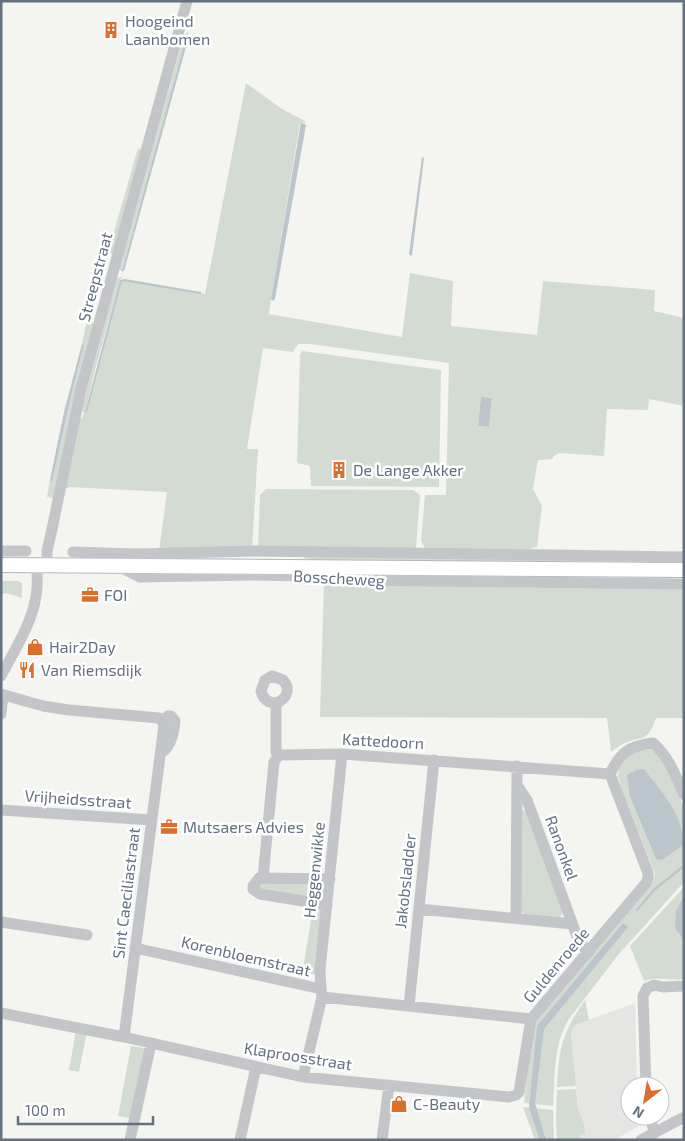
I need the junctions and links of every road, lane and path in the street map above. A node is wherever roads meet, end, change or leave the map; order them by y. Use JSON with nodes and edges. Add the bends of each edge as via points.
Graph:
{"nodes":[{"id":1,"x":187,"y":1,"type":"edge"},
{"id":2,"x":1,"y":551,"type":"edge"},
{"id":3,"x":26,"y":551,"type":"dead end"},
{"id":4,"x":73,"y":552,"type":"dead end"},
{"id":5,"x":684,"y":556,"type":"edge"},
{"id":6,"x":256,"y":558,"type":"junction"},
{"id":7,"x":1,"y":565,"type":"edge"},
{"id":8,"x":42,"y":565,"type":"junction"},
{"id":9,"x":116,"y":566,"type":"junction"},
{"id":10,"x":564,"y":569,"type":"junction"},
{"id":11,"x":684,"y":570,"type":"edge"},
{"id":12,"x":564,"y":584,"type":"junction"},
{"id":13,"x":684,"y":584,"type":"edge"},
{"id":14,"x":1,"y":676,"type":"edge"},
{"id":15,"x":2,"y":695,"type":"edge"},
{"id":16,"x":276,"y":703,"type":"dead end"},
{"id":17,"x":1,"y":714,"type":"edge"},
{"id":18,"x":342,"y":754,"type":"junction"},
{"id":19,"x":279,"y":755,"type":"junction"},
{"id":20,"x":434,"y":760,"type":"junction"},
{"id":21,"x":517,"y":766,"type":"junction"},
{"id":22,"x":610,"y":774,"type":"junction"},
{"id":23,"x":517,"y":785,"type":"junction"},
{"id":24,"x":684,"y":795,"type":"edge"},
{"id":25,"x":1,"y":810,"type":"edge"},
{"id":26,"x":152,"y":820,"type":"junction"},
{"id":27,"x":263,"y":878,"type":"junction"},
{"id":28,"x":330,"y":880,"type":"junction"},
{"id":29,"x":327,"y":904,"type":"junction"},
{"id":30,"x":419,"y":909,"type":"junction"},
{"id":31,"x":516,"y":918,"type":"junction"},
{"id":32,"x":1,"y":922,"type":"edge"},
{"id":33,"x":572,"y":924,"type":"junction"},
{"id":34,"x":87,"y":935,"type":"dead end"},
{"id":35,"x":136,"y":948,"type":"junction"},
{"id":36,"x":588,"y":953,"type":"junction"},
{"id":37,"x":684,"y":986,"type":"edge"},
{"id":38,"x":321,"y":993,"type":"junction"},
{"id":39,"x":409,"y":1006,"type":"junction"},
{"id":40,"x":1,"y":1013,"type":"edge"},
{"id":41,"x":532,"y":1019,"type":"junction"},
{"id":42,"x":124,"y":1037,"type":"junction"},
{"id":43,"x":151,"y":1042,"type":"junction"},
{"id":44,"x":256,"y":1067,"type":"junction"},
{"id":45,"x":646,"y":1076,"type":"edge"},
{"id":46,"x":304,"y":1077,"type":"junction"},
{"id":47,"x":389,"y":1085,"type":"junction"},
{"id":48,"x":684,"y":1117,"type":"edge"},
{"id":49,"x":652,"y":1126,"type":"edge"},
{"id":50,"x":654,"y":1132,"type":"junction"},
{"id":51,"x":130,"y":1140,"type":"edge"},
{"id":52,"x":240,"y":1140,"type":"edge"},
{"id":53,"x":382,"y":1140,"type":"edge"},
{"id":54,"x":641,"y":1140,"type":"edge"}],
"edges":[{"from":1,"to":8,"type":"street","name":"Streepstraat","via":[[81,389]]},
{"from":2,"to":3,"type":"street"},
{"from":4,"to":6,"type":"street","name":"Bosscheweg"},
{"from":5,"to":6,"type":"street","name":"Bosscheweg"},
{"from":6,"to":9,"type":"main road","name":"Bosscheweg"},
{"from":6,"to":10,"type":"main road","name":"Bosscheweg"},
{"from":7,"to":8,"type":"main road","name":"Bosscheweg"},
{"from":8,"to":9,"type":"main road","name":"Bosscheweg"},
{"from":8,"to":14,"type":"street","name":"Streepstraat","via":[[33,609]]},
{"from":9,"to":12,"type":"street","name":"Bosscheweg","via":[[140,576],[279,575],[356,580]]},
{"from":10,"to":11,"type":"main road","name":"Bosscheweg"},
{"from":10,"to":12,"type":"street"},
{"from":12,"to":13,"type":"street","name":"Bosscheweg"},
{"from":15,"to":17,"type":"street"},
{"from":15,"to":26,"type":"street","name":"Sint Caeciliastraat","via":[[69,710],[162,720]]},
{"from":16,"to":19,"type":"street","via":[[276,752]]},
{"from":18,"to":19,"type":"street","name":"Kattedoorn"},
{"from":18,"to":20,"type":"street","name":"Kattedoorn"},
{"from":18,"to":28,"type":"street","name":"Heggenwikke"},
{"from":19,"to":27,"type":"street","via":[[274,762]]},
{"from":20,"to":21,"type":"street","name":"Kattedoorn"},
{"from":20,"to":30,"type":"street","name":"Jakobsladder"},
{"from":21,"to":22,"type":"street","name":"Kattedoorn"},
{"from":21,"to":23,"type":"street","name":"Ranonkel"},
{"from":22,"to":24,"type":"street","via":[[618,757],[626,750],[653,743],[674,770]]},
{"from":22,"to":36,"type":"street","name":"Guldenroede","via":[[648,878]]},
{"from":23,"to":31,"type":"street","name":"Ranonkel"},
{"from":23,"to":33,"type":"street","name":"Ranonkel","via":[[527,800]]},
{"from":25,"to":26,"type":"street","name":"Vrijheidsstraat"},
{"from":26,"to":35,"type":"street","name":"Sint Caeciliastraat"},
{"from":27,"to":28,"type":"street"},
{"from":27,"to":29,"type":"street","via":[[256,880],[253,886],[260,894]]},
{"from":28,"to":29,"type":"street","name":"Heggenwikke"},
{"from":29,"to":38,"type":"street","name":"Heggenwikke","via":[[320,970]]},
{"from":30,"to":31,"type":"street"},
{"from":30,"to":39,"type":"street","name":"Jakobsladder"},
{"from":31,"to":33,"type":"street"},
{"from":32,"to":34,"type":"street"},
{"from":33,"to":36,"type":"street","name":"Ranonkel"},
{"from":35,"to":38,"type":"street","name":"Korenbloemstraat"},
{"from":35,"to":42,"type":"street","name":"Sint Caeciliastraat"},
{"from":36,"to":41,"type":"street","name":"Guldenroede"},
{"from":37,"to":45,"type":"street","via":[[654,984],[643,996]]},
{"from":38,"to":39,"type":"street","name":"Guldenroede"},
{"from":38,"to":46,"type":"street","name":"Korenbloemstraat"},
{"from":39,"to":41,"type":"street","name":"Guldenroede"},
{"from":40,"to":42,"type":"street","name":"Klaproosstraat"},
{"from":41,"to":47,"type":"street","name":"Klaproosstraat","via":[[516,1095],[509,1098]]},
{"from":42,"to":43,"type":"street","name":"Klaproosstraat"},
{"from":43,"to":44,"type":"street","name":"Klaproosstraat"},
{"from":43,"to":51,"type":"street"},
{"from":44,"to":46,"type":"street","name":"Klaproosstraat"},
{"from":44,"to":52,"type":"street"},
{"from":46,"to":47,"type":"street","name":"Klaproosstraat"},
{"from":47,"to":53,"type":"street"},
{"from":48,"to":50,"type":"street"},
{"from":49,"to":50,"type":"street"},
{"from":50,"to":54,"type":"street"}]}
